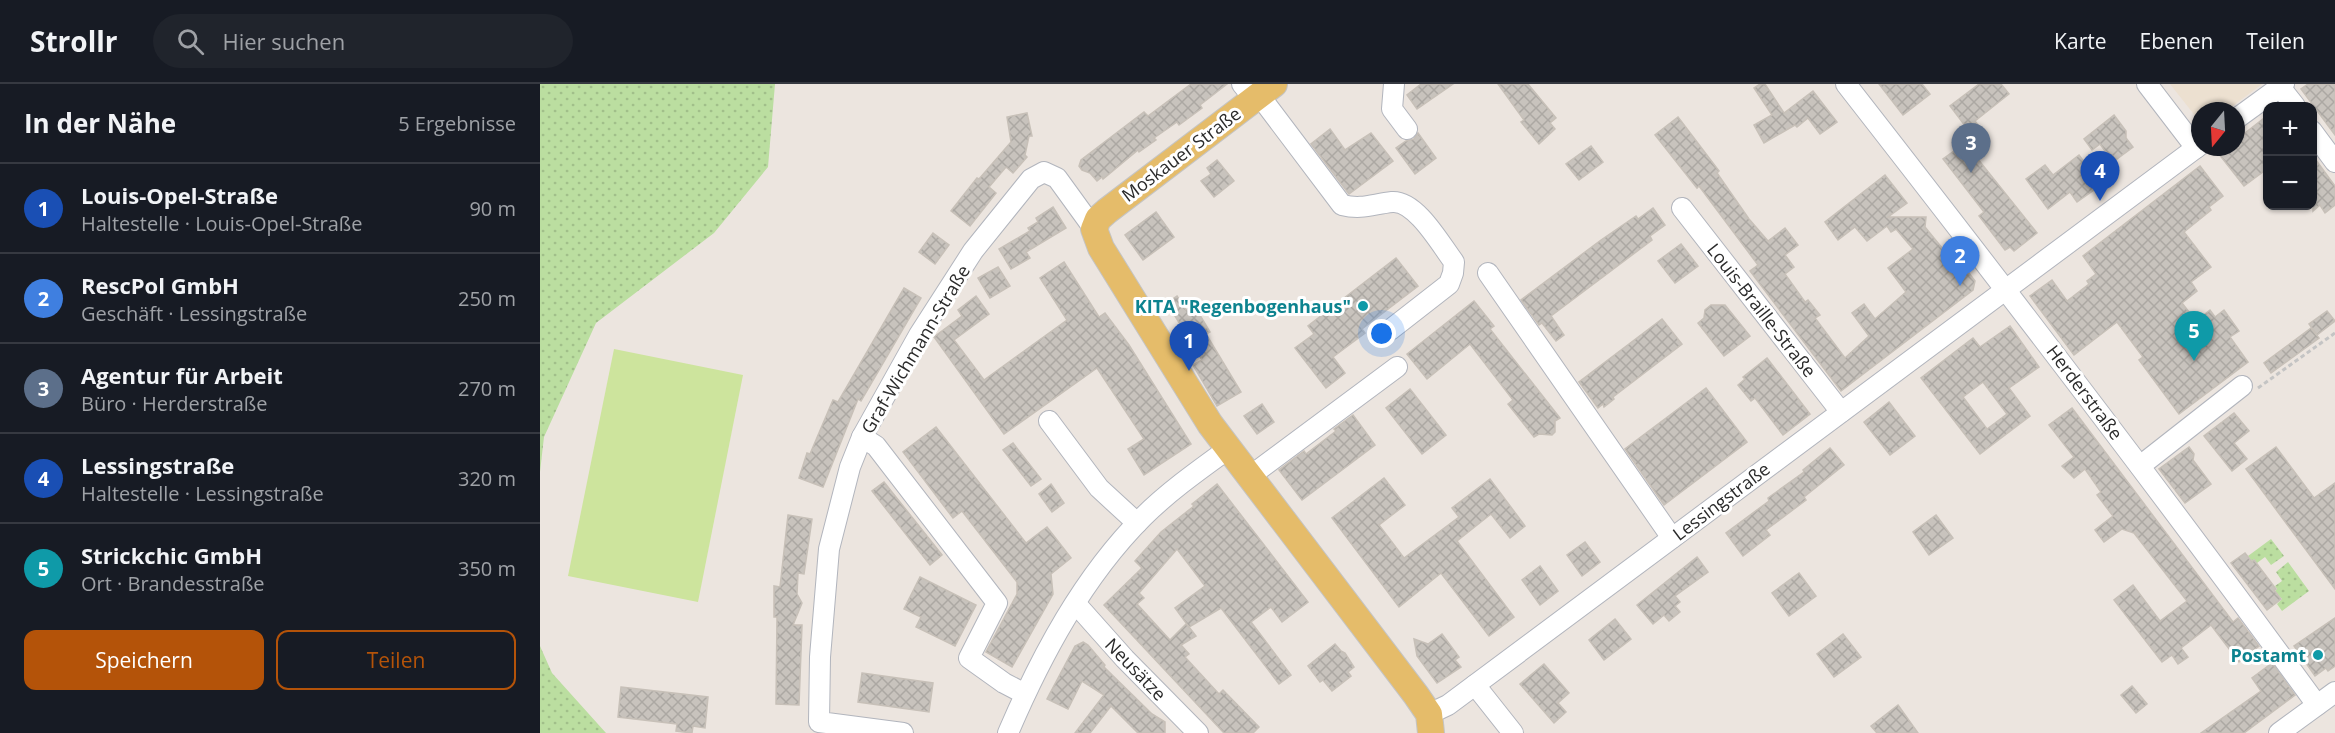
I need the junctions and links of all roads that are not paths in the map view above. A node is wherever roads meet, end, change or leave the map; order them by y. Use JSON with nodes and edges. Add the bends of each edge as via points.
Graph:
{"nodes":[{"id":1,"x":1393,"y":84,"type":"edge"},
{"id":2,"x":1846,"y":84,"type":"edge"},
{"id":3,"x":2147,"y":84,"type":"edge"},
{"id":4,"x":2282,"y":86,"type":"edge"},
{"id":5,"x":1257,"y":91,"type":"edge"},
{"id":6,"x":2292,"y":102,"type":"edge"},
{"id":7,"x":2245,"y":113,"type":"edge"},
{"id":8,"x":1407,"y":129,"type":"dead end"},
{"id":9,"x":2317,"y":137,"type":"edge"},
{"id":10,"x":2191,"y":138,"type":"edge"},
{"id":11,"x":2191,"y":152,"type":"edge"},
{"id":12,"x":2335,"y":162,"type":"edge"},
{"id":13,"x":1682,"y":208,"type":"dead end"},
{"id":14,"x":1094,"y":229,"type":"junction"},
{"id":15,"x":1488,"y":273,"type":"dead end"},
{"id":16,"x":2006,"y":289,"type":"junction"},
{"id":17,"x":1390,"y":330,"type":"dead end"},
{"id":18,"x":1397,"y":367,"type":"dead end"},
{"id":19,"x":2249,"y":388,"type":"road end"},
{"id":20,"x":1841,"y":412,"type":"junction"},
{"id":21,"x":1049,"y":421,"type":"dead end"},
{"id":22,"x":862,"y":437,"type":"junction"},
{"id":23,"x":1228,"y":448,"type":"junction"},
{"id":24,"x":2140,"y":465,"type":"junction"},
{"id":25,"x":1249,"y":477,"type":"junction"},
{"id":26,"x":1137,"y":523,"type":"junction"},
{"id":27,"x":1672,"y":538,"type":"junction"},
{"id":28,"x":1076,"y":604,"type":"junction"},
{"id":29,"x":1475,"y":685,"type":"junction"},
{"id":30,"x":2335,"y":692,"type":"edge"},
{"id":31,"x":1025,"y":694,"type":"junction"},
{"id":32,"x":2317,"y":705,"type":"junction"},
{"id":33,"x":1430,"y":724,"type":"edge"},
{"id":34,"x":903,"y":733,"type":"edge"},
{"id":35,"x":1008,"y":733,"type":"edge"},
{"id":36,"x":1198,"y":733,"type":"edge"},
{"id":37,"x":1513,"y":733,"type":"edge"},
{"id":38,"x":2279,"y":733,"type":"edge"}],
"edges":[{"from":1,"to":8,"type":"street","via":[[1392,109]]},
{"from":2,"to":16,"type":"street","name":"Herderstraße"},
{"from":3,"to":10,"type":"street"},
{"from":4,"to":6,"type":"street"},
{"from":4,"to":7,"type":"street"},
{"from":5,"to":14,"type":"main road","name":"Moskauer Straße","via":[[1107,211]]},
{"from":5,"to":17,"type":"street","via":[[1342,205],[1358,209],[1395,202],[1412,208],[1454,262],[1449,284]]},
{"from":9,"to":12,"type":"street"},
{"from":11,"to":16,"type":"street","name":"Lessingstraße"},
{"from":13,"to":20,"type":"street","name":"Louis-Braille-Straße"},
{"from":14,"to":22,"type":"street","name":"Graf-Wichmann-Straße","via":[[1057,178],[1044,172],[1031,179],[974,251],[919,335]]},
{"from":14,"to":23,"type":"main road","via":[[1107,258]]},
{"from":15,"to":27,"type":"street"},
{"from":16,"to":20,"type":"street","name":"Lessingstraße"},
{"from":16,"to":24,"type":"street","name":"Herderstraße"},
{"from":18,"to":25,"type":"street"},
{"from":19,"to":24,"type":"street"},
{"from":20,"to":27,"type":"street","name":"Lessingstraße"},
{"from":21,"to":26,"type":"street","via":[[1100,488]]},
{"from":22,"to":31,"type":"street","via":[[876,446],[997,603],[969,658]]},
{"from":22,"to":34,"type":"street","name":"Graf-Wichmann-Straße","via":[[850,467],[829,549],[819,722]]},
{"from":23,"to":25,"type":"main road"},
{"from":23,"to":26,"type":"street"},
{"from":24,"to":32,"type":"street","name":"Herderstraße"},
{"from":25,"to":33,"type":"main road","via":[[1416,695]]},
{"from":26,"to":28,"type":"street","via":[[1096,571]]},
{"from":27,"to":29,"type":"street","name":"Lessingstraße"},
{"from":28,"to":31,"type":"street"},
{"from":28,"to":36,"type":"street","name":"Neusätze"},
{"from":29,"to":33,"type":"street","name":"Lessingstraße"},
{"from":29,"to":37,"type":"street"},
{"from":30,"to":32,"type":"street"},
{"from":31,"to":35,"type":"street"},
{"from":32,"to":38,"type":"street"}]}
